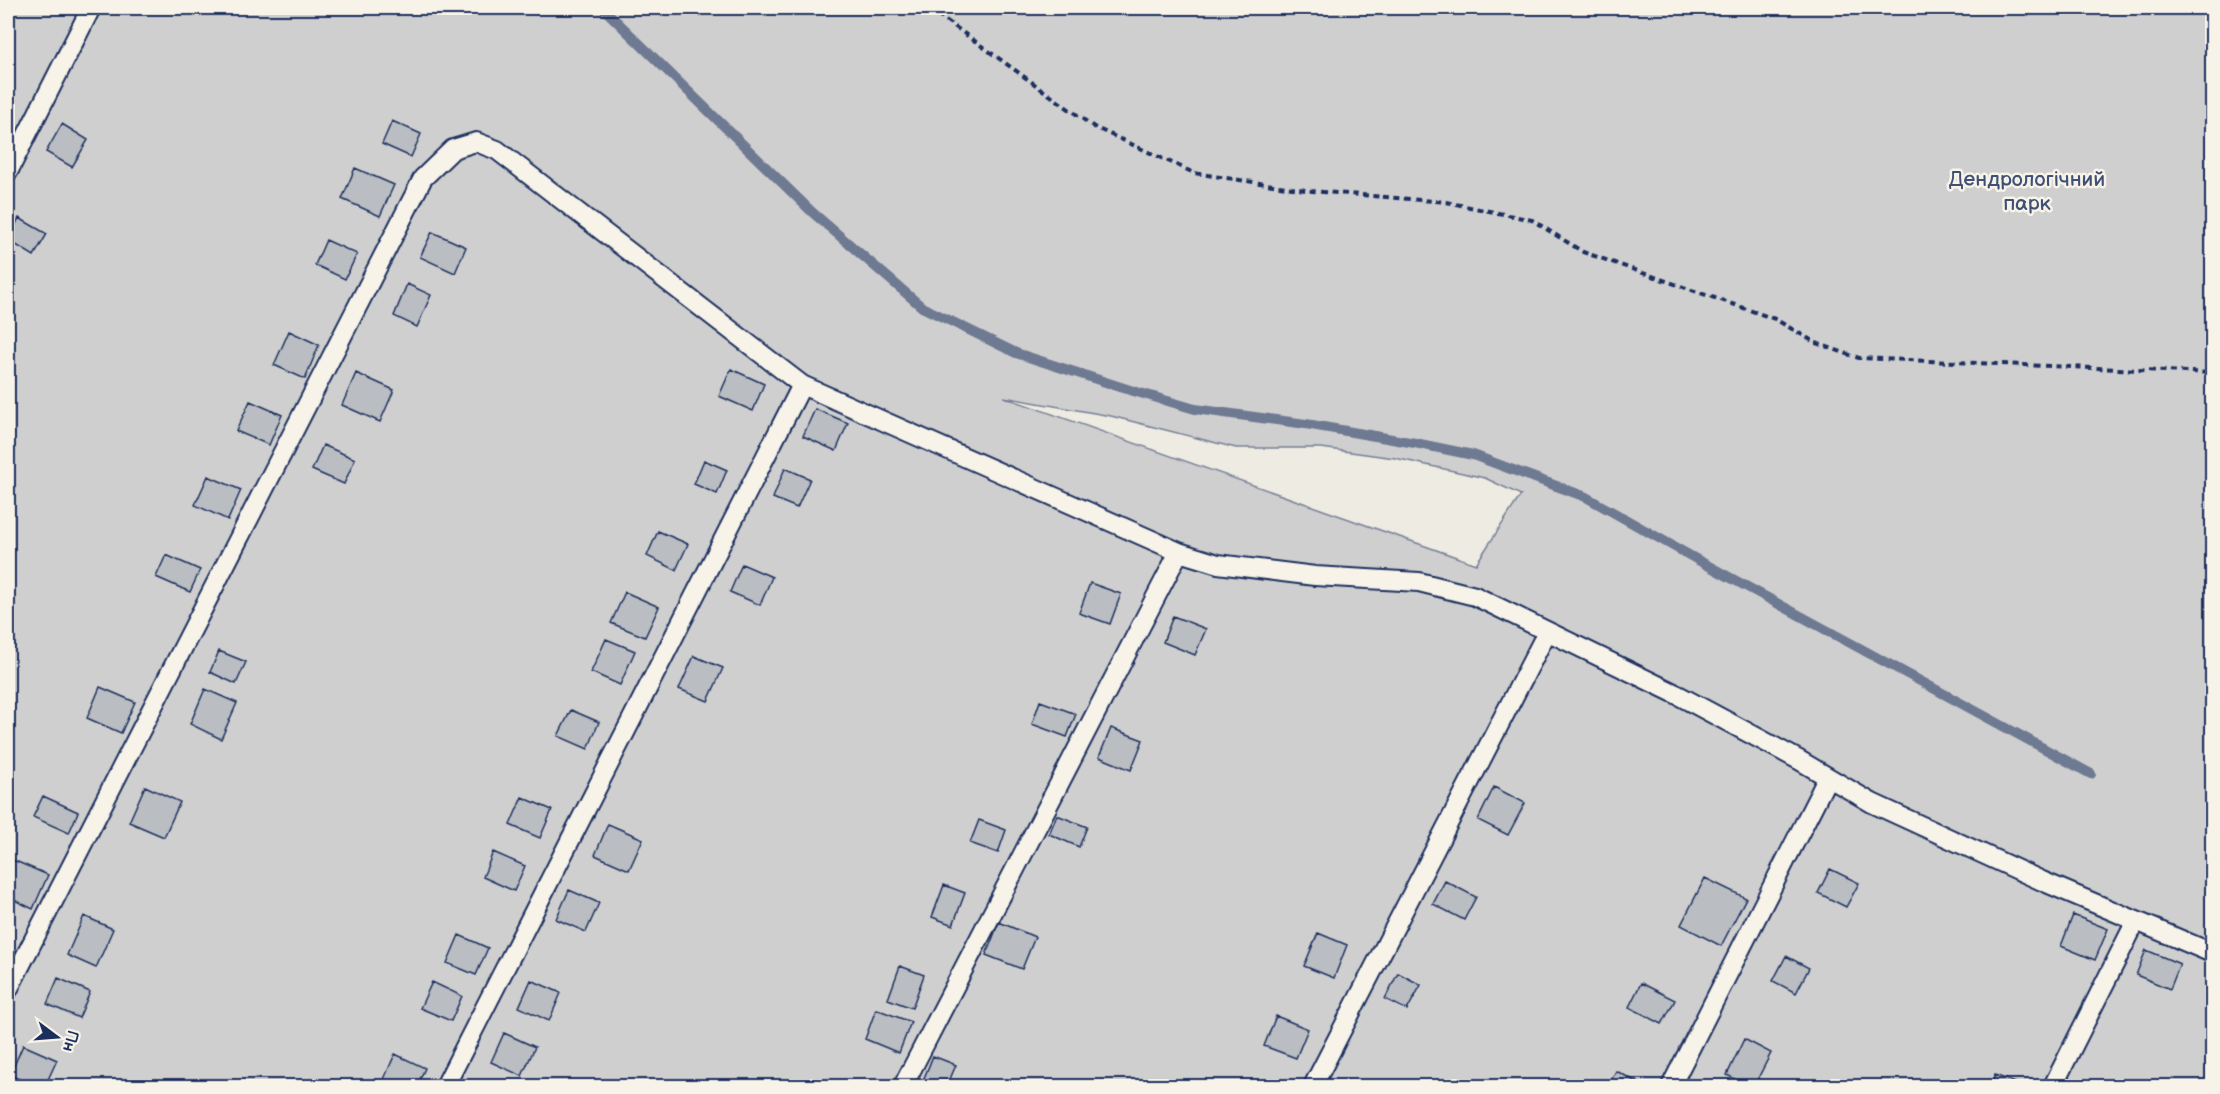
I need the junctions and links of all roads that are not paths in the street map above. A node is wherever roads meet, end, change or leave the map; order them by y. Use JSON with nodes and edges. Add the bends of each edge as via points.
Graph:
{"nodes":[{"id":1,"x":91,"y":8,"type":"edge"},
{"id":2,"x":8,"y":172,"type":"edge"},
{"id":3,"x":802,"y":385,"type":"junction"},
{"id":4,"x":1179,"y":552,"type":"junction"},
{"id":5,"x":1547,"y":632,"type":"junction"},
{"id":6,"x":1828,"y":777,"type":"junction"},
{"id":7,"x":2136,"y":921,"type":"junction"},
{"id":8,"x":2212,"y":953,"type":"edge"},
{"id":9,"x":8,"y":990,"type":"edge"},
{"id":10,"x":445,"y":1086,"type":"edge"},
{"id":11,"x":903,"y":1086,"type":"edge"},
{"id":12,"x":1313,"y":1086,"type":"edge"},
{"id":13,"x":1671,"y":1086,"type":"edge"},
{"id":14,"x":2053,"y":1086,"type":"edge"}],
"edges":[{"from":1,"to":2,"type":"lane"},
{"from":3,"to":4,"type":"lane"},
{"from":3,"to":9,"type":"lane","via":[[498,150],[476,142],[453,149],[423,178]]},
{"from":3,"to":10,"type":"lane"},
{"from":4,"to":5,"type":"lane","via":[[1218,564],[1315,576],[1419,582],[1475,596]]},
{"from":4,"to":11,"type":"lane"},
{"from":5,"to":6,"type":"lane","via":[[1676,694]]},
{"from":5,"to":12,"type":"lane"},
{"from":6,"to":7,"type":"lane","via":[[1872,803]]},
{"from":6,"to":13,"type":"lane"},
{"from":7,"to":8,"type":"lane"},
{"from":7,"to":14,"type":"lane"}]}
